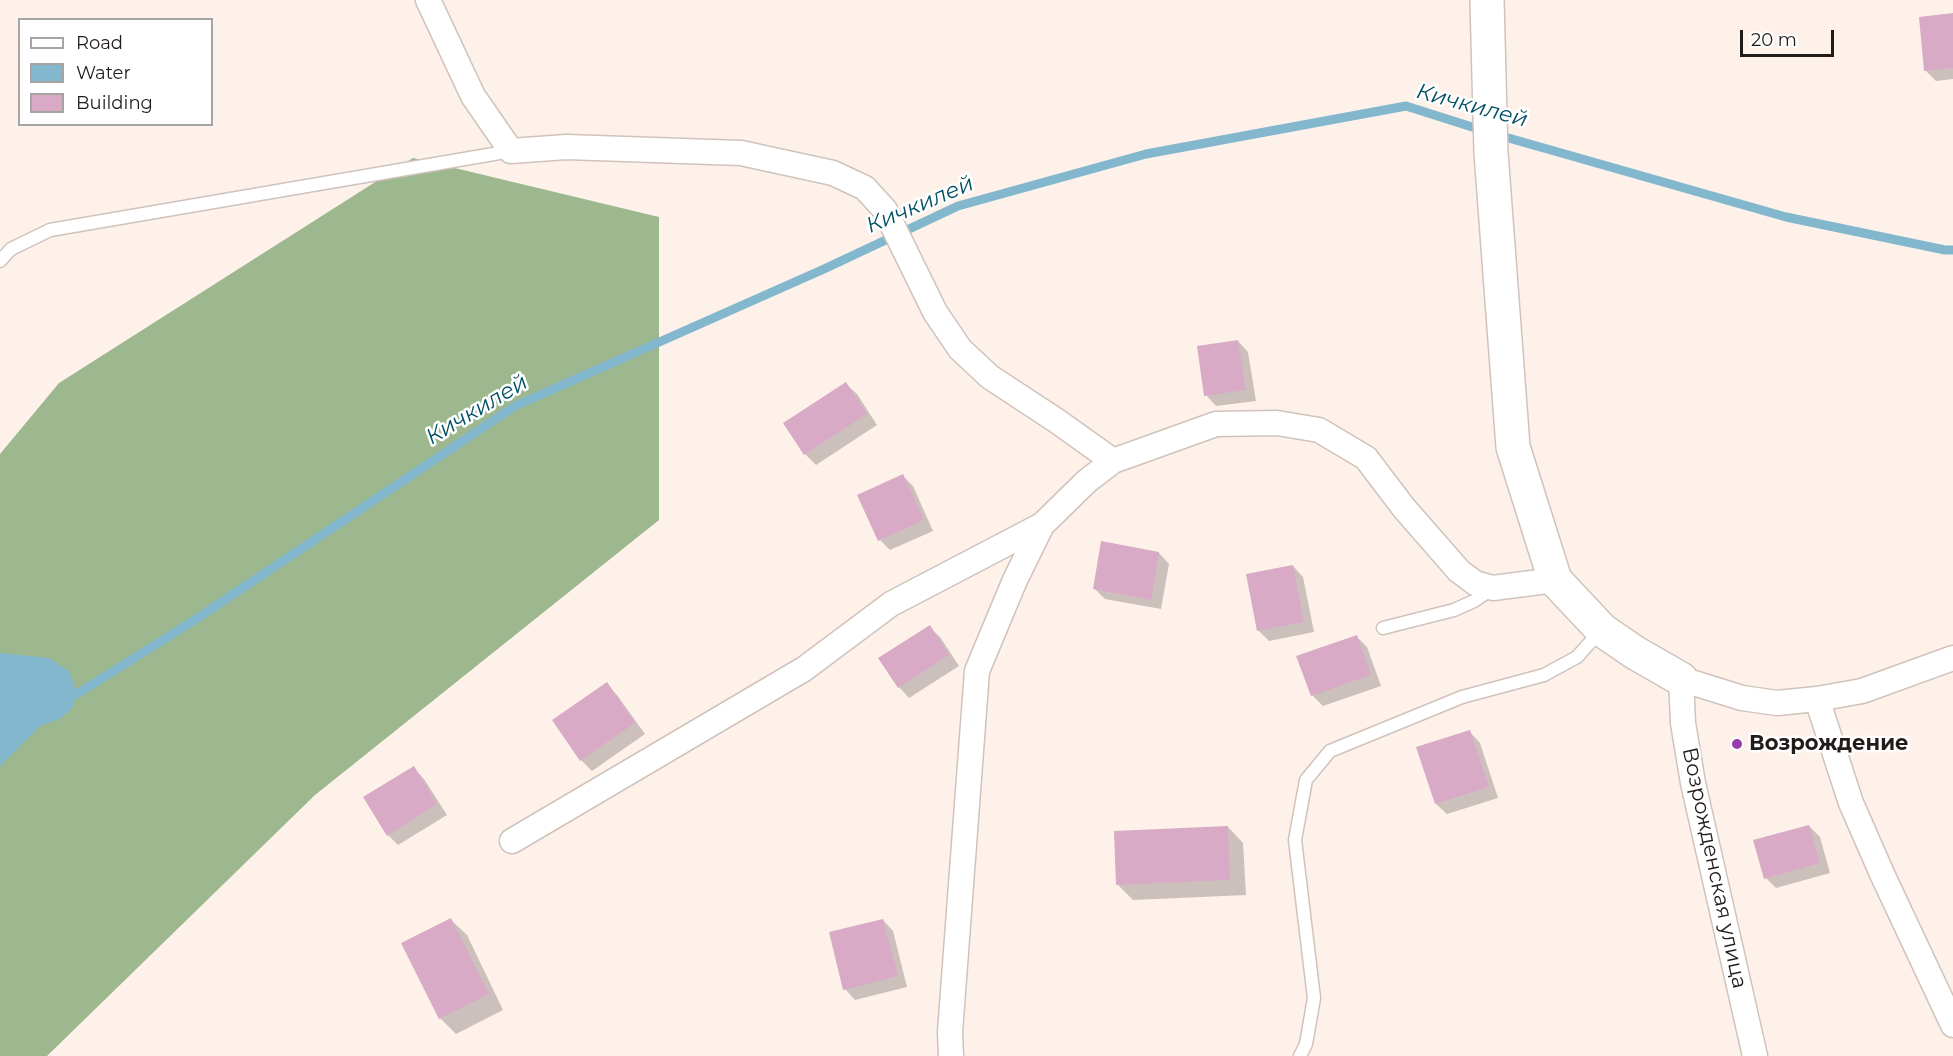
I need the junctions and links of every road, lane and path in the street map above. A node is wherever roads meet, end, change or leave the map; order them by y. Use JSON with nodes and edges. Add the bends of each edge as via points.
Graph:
{"nodes":[{"id":1,"x":428,"y":0,"type":"edge"},
{"id":2,"x":1487,"y":0,"type":"edge"},
{"id":3,"x":511,"y":151,"type":"junction"},
{"id":4,"x":0,"y":261,"type":"edge"},
{"id":5,"x":1113,"y":461,"type":"junction"},
{"id":6,"x":1042,"y":525,"type":"junction"},
{"id":7,"x":1555,"y":580,"type":"junction"},
{"id":8,"x":1493,"y":588,"type":"junction"},
{"id":9,"x":1383,"y":628,"type":"dead end"},
{"id":10,"x":1602,"y":630,"type":"junction"},
{"id":11,"x":1953,"y":658,"type":"edge"},
{"id":12,"x":1681,"y":679,"type":"junction"},
{"id":13,"x":1817,"y":699,"type":"junction"},
{"id":14,"x":512,"y":841,"type":"dead end"},
{"id":15,"x":1953,"y":1025,"type":"edge"},
{"id":16,"x":951,"y":1056,"type":"edge"},
{"id":17,"x":1300,"y":1056,"type":"edge"},
{"id":18,"x":1755,"y":1056,"type":"edge"}],
"edges":[{"from":1,"to":3,"type":"street","via":[[473,96]]},
{"from":2,"to":7,"type":"street","via":[[1491,153],[1513,447]]},
{"from":3,"to":4,"type":"lane","via":[[50,230],[11,249]]},
{"from":3,"to":5,"type":"street","via":[[566,147],[741,153],[833,173],[865,188],[885,210],[935,312],[960,349],[990,377]]},
{"from":5,"to":6,"type":"street"},
{"from":5,"to":8,"type":"street","via":[[1216,424],[1277,423],[1319,430],[1366,458],[1459,571],[1474,582]]},
{"from":6,"to":14,"type":"street","via":[[891,604],[804,669]]},
{"from":6,"to":16,"type":"street","via":[[977,671]]},
{"from":7,"to":8,"type":"street"},
{"from":7,"to":10,"type":"street"},
{"from":8,"to":9,"type":"lane","via":[[1454,610]]},
{"from":10,"to":12,"type":"street"},
{"from":10,"to":17,"type":"lane","via":[[1577,657],[1544,675],[1462,697],[1330,751],[1306,780],[1294,840],[1314,998],[1306,1044]]},
{"from":11,"to":13,"type":"street","via":[[1862,691]]},
{"from":12,"to":13,"type":"street","via":[[1742,698],[1777,703]]},
{"from":12,"to":18,"type":"street","name":"Возрожденская улица","via":[[1683,723],[1693,783]]},
{"from":13,"to":15,"type":"street","via":[[1851,803]]}]}
